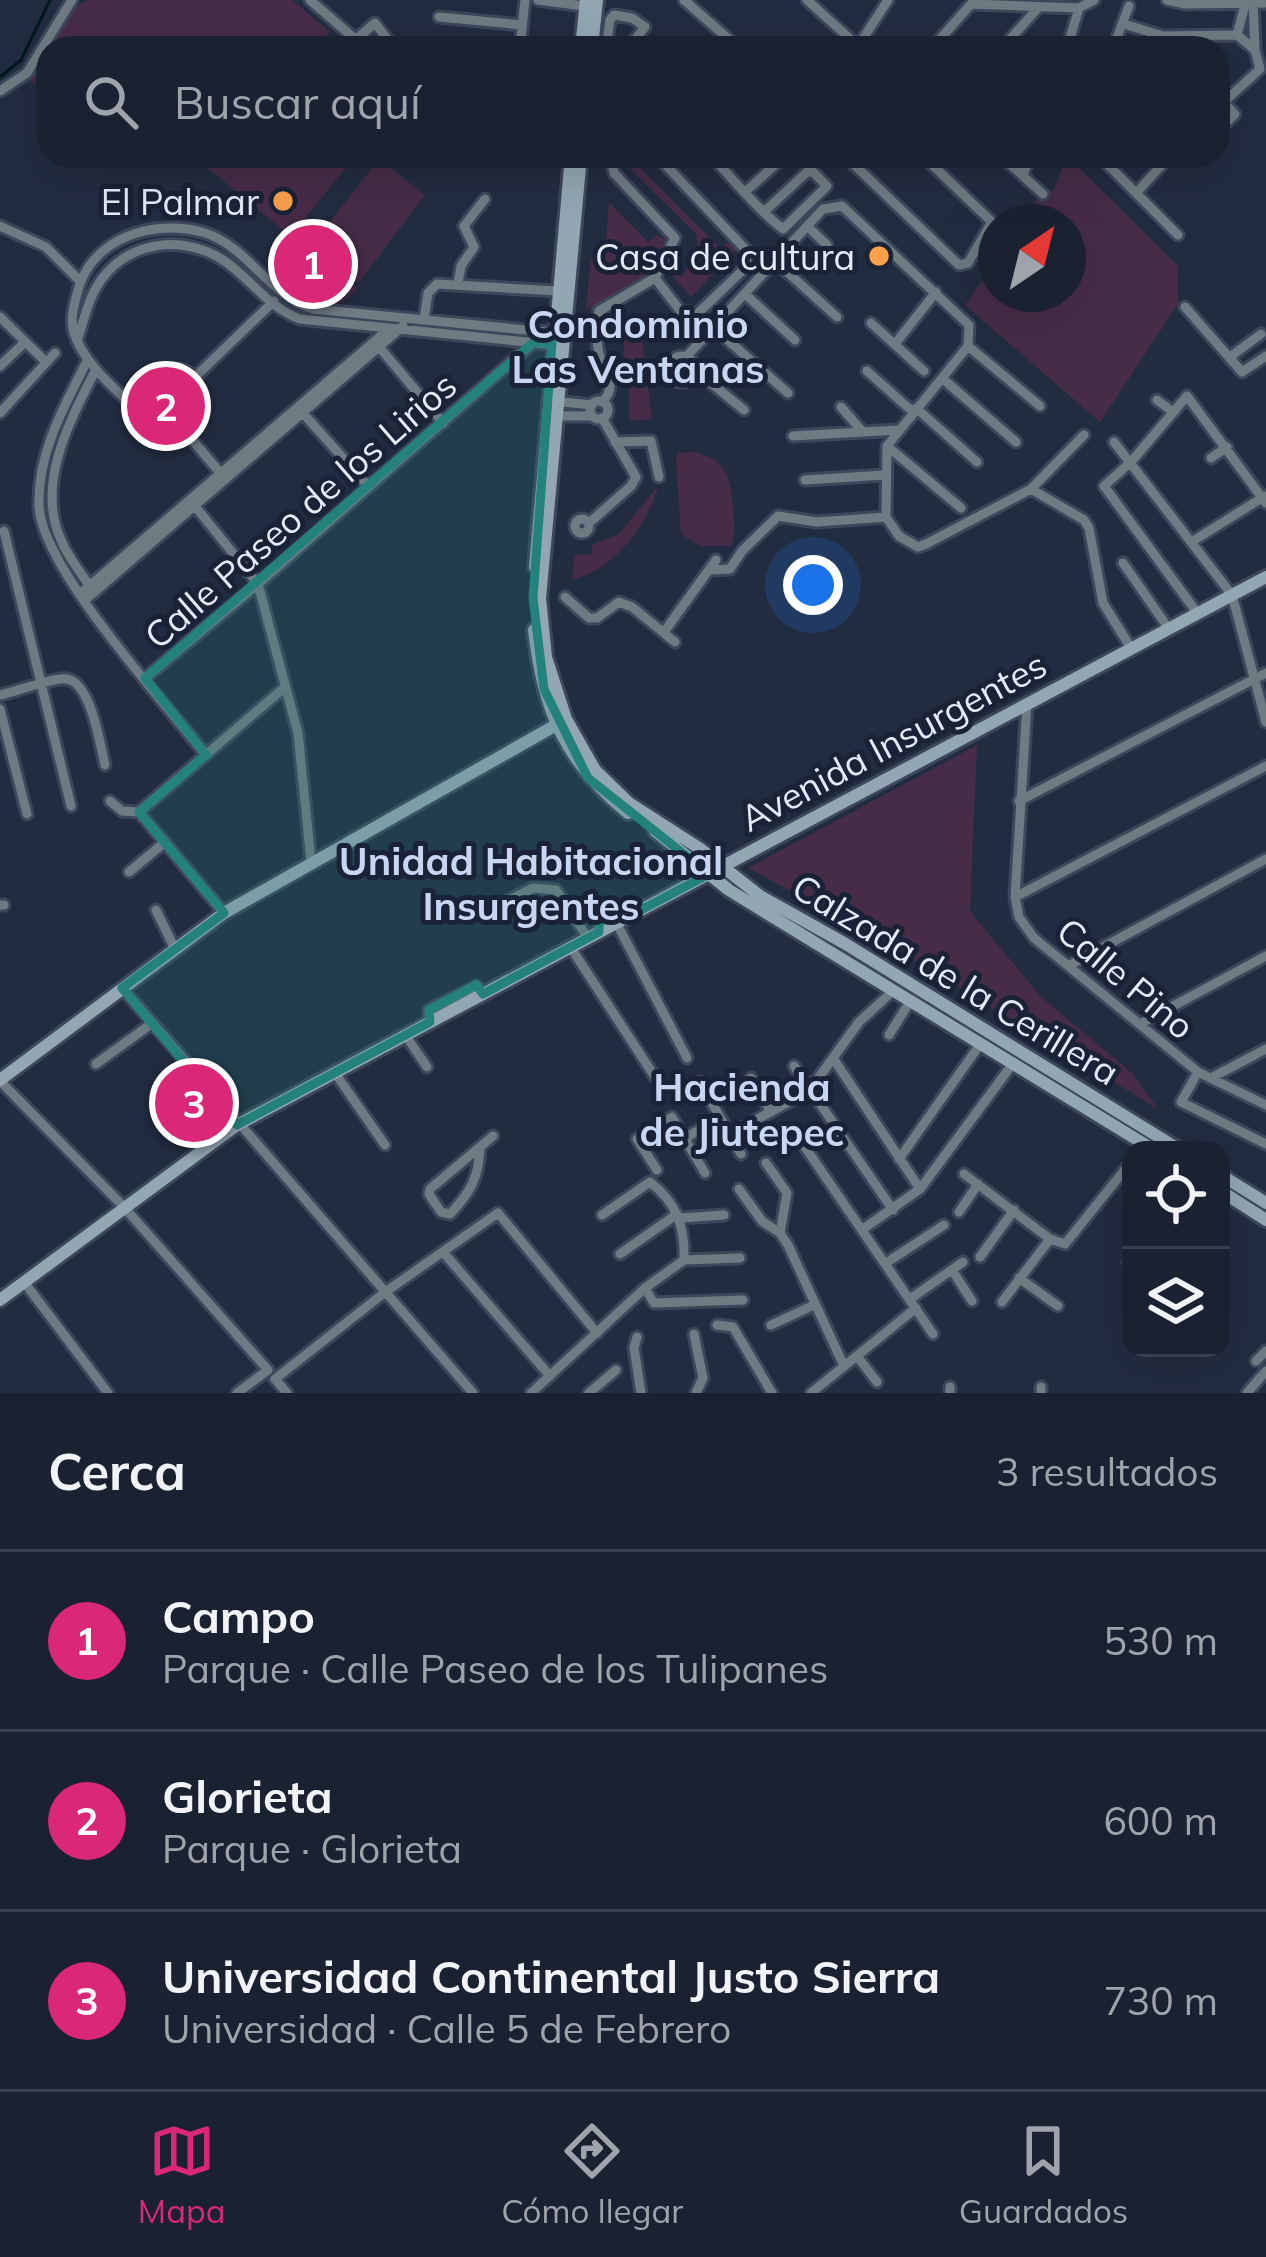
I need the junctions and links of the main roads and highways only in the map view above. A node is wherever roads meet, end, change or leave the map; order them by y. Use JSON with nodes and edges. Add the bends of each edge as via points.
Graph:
{"nodes":[{"id":1,"x":591,"y":3,"type":"edge"},
{"id":2,"x":584,"y":36,"type":"edge"},
{"id":3,"x":592,"y":36,"type":"edge"},
{"id":4,"x":570,"y":168,"type":"edge"},
{"id":5,"x":579,"y":168,"type":"edge"},
{"id":6,"x":557,"y":339,"type":"junction"},
{"id":7,"x":555,"y":410,"type":"junction"},
{"id":8,"x":1266,"y":577,"type":"edge"},
{"id":9,"x":548,"y":687,"type":"junction"},
{"id":10,"x":562,"y":722,"type":"junction"},
{"id":11,"x":715,"y":870,"type":"junction"},
{"id":12,"x":0,"y":1080,"type":"edge"},
{"id":13,"x":1135,"y":1141,"type":"edge"},
{"id":14,"x":1165,"y":1141,"type":"edge"},
{"id":15,"x":1230,"y":1181,"type":"edge"},
{"id":16,"x":1230,"y":1197,"type":"edge"},
{"id":17,"x":1266,"y":1203,"type":"edge"},
{"id":18,"x":1266,"y":1220,"type":"edge"},
{"id":19,"x":0,"y":1300,"type":"edge"}],
"edges":[{"from":1,"to":2,"type":"main road"},
{"from":1,"to":3,"type":"main road"},
{"from":4,"to":6,"type":"main road"},
{"from":5,"to":6,"type":"main road"},
{"from":6,"to":7,"type":"main road","name":"Calzada de la Cerillera"},
{"from":7,"to":9,"type":"main road","name":"Calzada de la Cerillera","via":[[541,598]]},
{"from":7,"to":9,"type":"main road","name":"Calzada de la Cerillera","via":[[533,598],[537,658]]},
{"from":8,"to":11,"type":"main road","name":"Avenida Insurgentes"},
{"from":9,"to":10,"type":"main road","name":"Calzada de la Cerillera"},
{"from":10,"to":11,"type":"main road","name":"Calzada de la Cerillera","via":[[588,778]]},
{"from":10,"to":12,"type":"main road","via":[[224,913]]},
{"from":11,"to":13,"type":"main road","name":"Calzada de la Cerillera"},
{"from":11,"to":14,"type":"main road","name":"Calzada de la Cerillera"},
{"from":11,"to":19,"type":"main road","name":"Avenida Insurgentes","via":[[237,1125]]},
{"from":15,"to":17,"type":"main road"},
{"from":16,"to":18,"type":"main road"}]}
